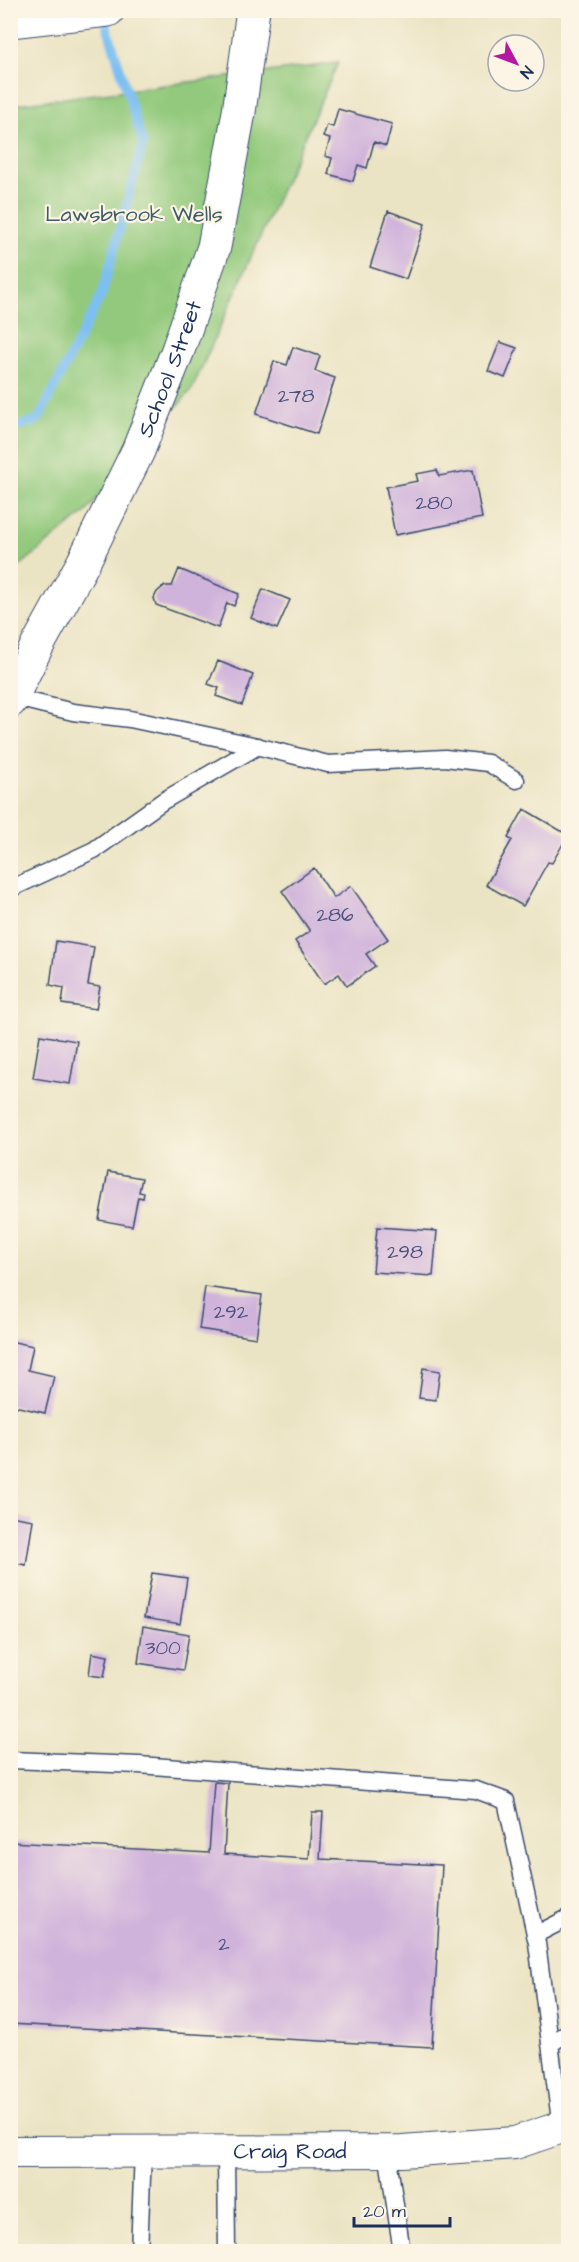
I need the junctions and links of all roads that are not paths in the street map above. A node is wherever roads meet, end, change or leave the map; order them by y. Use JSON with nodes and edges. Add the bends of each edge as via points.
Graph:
{"nodes":[{"id":1,"x":108,"y":10,"type":"edge"},
{"id":2,"x":254,"y":10,"type":"edge"},
{"id":3,"x":10,"y":21,"type":"edge"},
{"id":4,"x":11,"y":699,"type":"edge"},
{"id":5,"x":258,"y":746,"type":"junction"},
{"id":6,"x":516,"y":780,"type":"dead end"},
{"id":7,"x":10,"y":889,"type":"edge"},
{"id":8,"x":10,"y":1760,"type":"edge"},
{"id":9,"x":568,"y":1918,"type":"edge"},
{"id":10,"x":535,"y":1935,"type":"junction"},
{"id":11,"x":568,"y":2033,"type":"edge"},
{"id":12,"x":550,"y":2044,"type":"junction"},
{"id":13,"x":565,"y":2126,"type":"edge"},
{"id":14,"x":387,"y":2151,"type":"junction"},
{"id":15,"x":10,"y":2152,"type":"edge"},
{"id":16,"x":143,"y":2152,"type":"junction"},
{"id":17,"x":226,"y":2152,"type":"junction"},
{"id":18,"x":139,"y":2252,"type":"edge"},
{"id":19,"x":227,"y":2252,"type":"edge"},
{"id":20,"x":402,"y":2252,"type":"edge"}],
"edges":[{"from":1,"to":3,"type":"street"},
{"from":2,"to":4,"type":"street","name":"School Street","via":[[214,247],[178,350],[138,452]]},
{"from":4,"to":5,"type":"lane"},
{"from":5,"to":6,"type":"lane","via":[[328,764],[445,758],[488,763]]},
{"from":5,"to":7,"type":"lane","via":[[163,801],[94,850]]},
{"from":8,"to":10,"type":"lane","via":[[139,1765],[476,1790],[506,1801]]},
{"from":9,"to":10,"type":"lane"},
{"from":10,"to":12,"type":"lane"},
{"from":11,"to":12,"type":"lane"},
{"from":12,"to":13,"type":"lane"},
{"from":13,"to":14,"type":"street","name":"Craig Road","via":[[515,2143]]},
{"from":14,"to":17,"type":"street","name":"Craig Road"},
{"from":14,"to":20,"type":"lane"},
{"from":15,"to":16,"type":"street","name":"Craig Road"},
{"from":16,"to":17,"type":"street","name":"Craig Road"},
{"from":16,"to":18,"type":"lane"},
{"from":17,"to":19,"type":"lane"}]}
